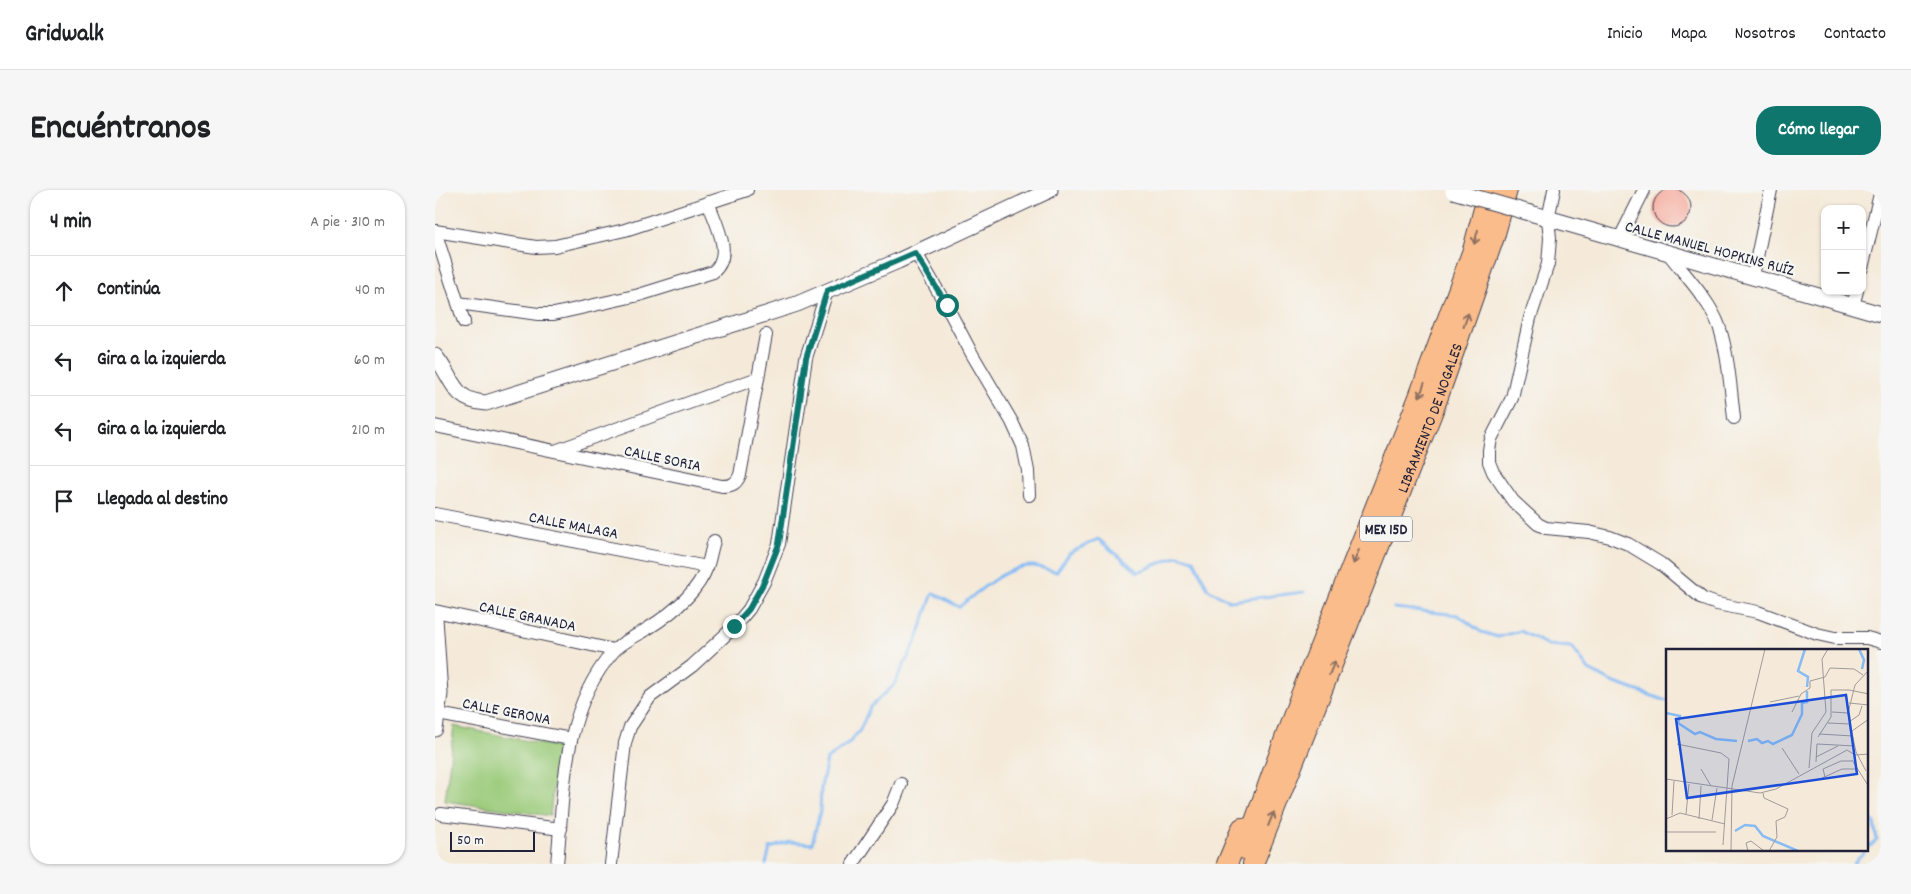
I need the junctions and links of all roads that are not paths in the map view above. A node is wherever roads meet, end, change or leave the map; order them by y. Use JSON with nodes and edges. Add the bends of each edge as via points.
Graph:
{"nodes":[{"id":1,"x":747,"y":190,"type":"edge"},
{"id":2,"x":1050,"y":190,"type":"edge"},
{"id":3,"x":1451,"y":190,"type":"edge"},
{"id":4,"x":1489,"y":190,"type":"edge"},
{"id":5,"x":1507,"y":190,"type":"edge"},
{"id":6,"x":1554,"y":190,"type":"edge"},
{"id":7,"x":1644,"y":190,"type":"edge"},
{"id":8,"x":1771,"y":190,"type":"edge"},
{"id":9,"x":1881,"y":190,"type":"edge"},
{"id":10,"x":709,"y":202,"type":"junction"},
{"id":11,"x":1548,"y":219,"type":"junction"},
{"id":12,"x":435,"y":231,"type":"edge"},
{"id":13,"x":1619,"y":240,"type":"junction"},
{"id":14,"x":1866,"y":252,"type":"edge"},
{"id":15,"x":915,"y":253,"type":"junction"},
{"id":16,"x":1668,"y":253,"type":"junction"},
{"id":17,"x":1753,"y":276,"type":"junction"},
{"id":18,"x":827,"y":291,"type":"junction"},
{"id":19,"x":1855,"y":298,"type":"edge"},
{"id":20,"x":458,"y":303,"type":"junction"},
{"id":21,"x":1881,"y":314,"type":"edge"},
{"id":22,"x":464,"y":322,"type":"dead end"},
{"id":23,"x":766,"y":336,"type":"dead end"},
{"id":24,"x":435,"y":356,"type":"edge"},
{"id":25,"x":758,"y":378,"type":"junction"},
{"id":26,"x":1735,"y":418,"type":"dead end"},
{"id":27,"x":435,"y":426,"type":"edge"},
{"id":28,"x":554,"y":451,"type":"junction"},
{"id":29,"x":1029,"y":496,"type":"dead end"},
{"id":30,"x":435,"y":514,"type":"edge"},
{"id":31,"x":714,"y":541,"type":"dead end"},
{"id":32,"x":707,"y":568,"type":"junction"},
{"id":33,"x":435,"y":611,"type":"edge"},
{"id":34,"x":435,"y":618,"type":"edge"},
{"id":35,"x":436,"y":634,"type":"edge"},
{"id":36,"x":1881,"y":642,"type":"edge"},
{"id":37,"x":614,"y":650,"type":"junction"},
{"id":38,"x":1299,"y":700,"type":"junction"},
{"id":39,"x":436,"y":721,"type":"edge"},
{"id":40,"x":571,"y":739,"type":"junction"},
{"id":41,"x":901,"y":784,"type":"dead end"},
{"id":42,"x":441,"y":814,"type":"dead end"},
{"id":43,"x":561,"y":829,"type":"junction"},
{"id":44,"x":557,"y":864,"type":"edge"},
{"id":45,"x":611,"y":864,"type":"edge"},
{"id":46,"x":853,"y":864,"type":"edge"},
{"id":47,"x":1227,"y":864,"type":"edge"},
{"id":48,"x":1233,"y":864,"type":"edge"},
{"id":49,"x":1240,"y":864,"type":"edge"},
{"id":50,"x":1253,"y":864,"type":"edge"}],
"edges":[{"from":1,"to":10,"type":"street"},
{"from":2,"to":15,"type":"street"},
{"from":3,"to":11,"type":"street","name":"CALLE MANUEL HOPKINS RUÍZ","bridge":true},
{"from":4,"to":38,"type":"highway","name":"LIBRAMIENTO DE NOGALES","number":"MEX 15D","one_way":true,"via":[[1473,250],[1419,398]]},
{"from":50,"to":5,"type":"highway","name":"LIBRAMIENTO DE NOGALES","number":"MEX 15D","one_way":true,"via":[[1435,405],[1495,237]]},
{"from":6,"to":11,"type":"street"},
{"from":7,"to":13,"type":"street"},
{"from":8,"to":17,"type":"street"},
{"from":9,"to":14,"type":"street"},
{"from":10,"to":12,"type":"street","via":[[625,230],[555,246],[536,247]]},
{"from":10,"to":20,"type":"street","via":[[723,251],[720,267],[713,272],[639,295],[554,314]]},
{"from":11,"to":13,"type":"street","name":"CALLE MANUEL HOPKINS RUÍZ"},
{"from":11,"to":36,"type":"street","via":[[1548,264],[1530,318],[1512,398],[1491,439],[1489,450],[1493,472],[1513,501],[1545,528],[1610,536],[1628,544],[1661,564],[1703,599],[1758,612],[1817,634]]},
{"from":12,"to":20,"type":"street"},
{"from":13,"to":16,"type":"street","name":"CALLE MANUEL HOPKINS RUÍZ"},
{"from":15,"to":18,"type":"street"},
{"from":15,"to":29,"type":"street","via":[[1012,422],[1023,446]]},
{"from":16,"to":17,"type":"street","name":"CALLE MANUEL HOPKINS RUÍZ"},
{"from":16,"to":26,"type":"street","via":[[1711,309],[1719,326]]},
{"from":17,"to":19,"type":"street","name":"CALLE MANUEL HOPKINS RUÍZ"},
{"from":18,"to":24,"type":"street","via":[[797,304],[487,403],[465,399]]},
{"from":18,"to":45,"type":"street","via":[[806,358],[779,544],[749,609],[691,666],[650,697],[631,727],[625,743]]},
{"from":19,"to":21,"type":"street","name":"CALLE MANUEL HOPKINS RUÍZ"},
{"from":20,"to":22,"type":"street"},
{"from":23,"to":25,"type":"street","name":"CALLE SORIA"},
{"from":25,"to":28,"type":"street"},
{"from":25,"to":28,"type":"street","name":"CALLE SORIA","via":[[740,476],[731,486]]},
{"from":27,"to":28,"type":"street","name":"CALLE SORIA"},
{"from":30,"to":32,"type":"street","name":"CALLE MALAGA"},
{"from":31,"to":32,"type":"street"},
{"from":32,"to":37,"type":"street","via":[[683,602]]},
{"from":33,"to":37,"type":"street","name":"CALLE GRANADA"},
{"from":34,"to":35,"type":"street"},
{"from":35,"to":39,"type":"street","via":[[440,685]]},
{"from":37,"to":40,"type":"street","via":[[584,697]]},
{"from":38,"to":47,"type":"highway","number":"MEX 15D"},
{"from":38,"to":48,"type":"highway","number":"MEX 15D"},
{"from":38,"to":49,"type":"highway","name":"LIBRAMIENTO DE NOGALES","number":"MEX 15D"},
{"from":39,"to":40,"type":"street","name":"CALLE GERONA"},
{"from":40,"to":43,"type":"street"},
{"from":41,"to":46,"type":"street","via":[[893,804]]},
{"from":42,"to":43,"type":"street"},
{"from":43,"to":44,"type":"street"}]}
